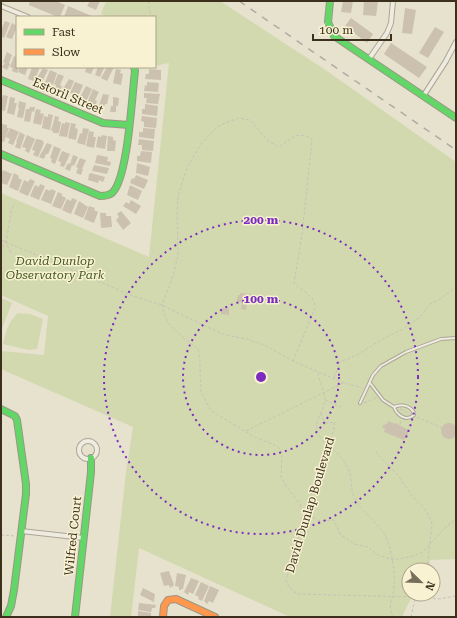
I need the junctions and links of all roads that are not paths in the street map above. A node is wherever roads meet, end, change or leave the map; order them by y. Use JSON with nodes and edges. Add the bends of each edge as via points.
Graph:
{"nodes":[{"id":1,"x":330,"y":1,"type":"edge"},
{"id":2,"x":393,"y":1,"type":"edge"},
{"id":3,"x":1,"y":6,"type":"edge"},
{"id":4,"x":26,"y":16,"type":"edge"},
{"id":5,"x":456,"y":42,"type":"edge"},
{"id":6,"x":369,"y":59,"type":"junction"},
{"id":7,"x":134,"y":68,"type":"edge"},
{"id":8,"x":1,"y":80,"type":"edge"},
{"id":9,"x":424,"y":95,"type":"junction"},
{"id":10,"x":456,"y":118,"type":"edge"},
{"id":11,"x":129,"y":125,"type":"junction"},
{"id":12,"x":1,"y":154,"type":"edge"},
{"id":13,"x":456,"y":338,"type":"edge"},
{"id":14,"x":370,"y":383,"type":"junction"},
{"id":15,"x":360,"y":403,"type":"dead end"},
{"id":16,"x":394,"y":407,"type":"junction"},
{"id":17,"x":1,"y":410,"type":"edge"},
{"id":18,"x":91,"y":458,"type":"junction"},
{"id":19,"x":21,"y":531,"type":"junction"},
{"id":20,"x":84,"y":538,"type":"junction"},
{"id":21,"x":6,"y":617,"type":"edge"},
{"id":22,"x":75,"y":617,"type":"edge"},
{"id":23,"x":163,"y":617,"type":"edge"},
{"id":24,"x":216,"y":617,"type":"edge"}],
"edges":[{"from":1,"to":6,"type":"street","via":[[328,22],[334,36]]},
{"from":2,"to":6,"type":"street","via":[[391,23],[387,33]]},
{"from":3,"to":4,"type":"street"},
{"from":5,"to":9,"type":"street"},
{"from":6,"to":9,"type":"street"},
{"from":7,"to":11,"type":"street"},
{"from":8,"to":11,"type":"street","name":"Estoril Street","via":[[103,123]]},
{"from":9,"to":10,"type":"street"},
{"from":11,"to":12,"type":"street","via":[[125,162],[115,189],[106,196],[100,196]]},
{"from":13,"to":14,"type":"lane","via":[[441,339],[406,352],[381,366]]},
{"from":14,"to":15,"type":"lane"},
{"from":14,"to":16,"type":"lane","via":[[380,396]]},
{"from":16,"to":16,"type":"lane","via":[[409,407],[414,415],[411,418],[403,417]]},
{"from":17,"to":19,"type":"street","via":[[15,416],[17,420],[26,484]]},
{"from":18,"to":18,"type":"street","name":"Wilfred Court","via":[[96,454],[96,446],[91,442],[85,442],[81,445],[80,453],[86,459]]},
{"from":18,"to":20,"type":"street","name":"Wilfred Court"},
{"from":19,"to":20,"type":"street"},
{"from":19,"to":21,"type":"street","via":[[14,590]]},
{"from":20,"to":22,"type":"street","name":"Wilfred Court"},
{"from":23,"to":24,"type":"street","via":[[164,606],[168,600],[176,599]]}]}
